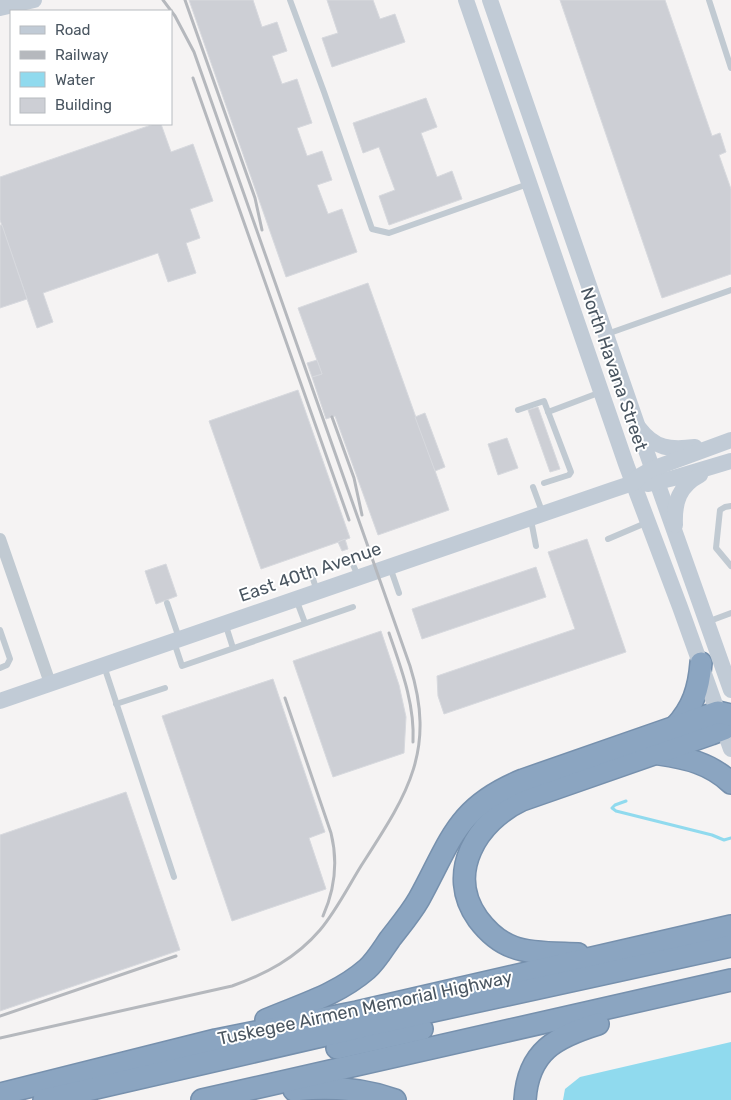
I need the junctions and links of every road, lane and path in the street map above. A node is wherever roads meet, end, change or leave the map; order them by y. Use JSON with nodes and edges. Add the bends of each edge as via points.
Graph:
{"nodes":[{"id":1,"x":34,"y":0,"type":"edge"},
{"id":2,"x":290,"y":0,"type":"edge"},
{"id":3,"x":466,"y":0,"type":"edge"},
{"id":4,"x":490,"y":0,"type":"edge"},
{"id":5,"x":709,"y":0,"type":"edge"},
{"id":6,"x":0,"y":8,"type":"edge"},
{"id":7,"x":731,"y":68,"type":"edge"},
{"id":8,"x":529,"y":184,"type":"junction"},
{"id":9,"x":731,"y":290,"type":"edge"},
{"id":10,"x":606,"y":334,"type":"junction"},
{"id":11,"x":601,"y":392,"type":"junction"},
{"id":12,"x":518,"y":410,"type":"dead end"},
{"id":13,"x":548,"y":412,"type":"junction"},
{"id":14,"x":637,"y":424,"type":"junction"},
{"id":15,"x":725,"y":442,"type":"edge"},
{"id":16,"x":724,"y":463,"type":"edge"},
{"id":17,"x":654,"y":476,"type":"junction"},
{"id":18,"x":544,"y":483,"type":"dead end"},
{"id":19,"x":633,"y":483,"type":"junction"},
{"id":20,"x":533,"y":487,"type":"dead end"},
{"id":21,"x":731,"y":506,"type":"edge"},
{"id":22,"x":537,"y":516,"type":"junction"},
{"id":23,"x":648,"y":522,"type":"junction"},
{"id":24,"x":0,"y":539,"type":"edge"},
{"id":25,"x":608,"y":539,"type":"dead end"},
{"id":26,"x":677,"y":541,"type":"junction"},
{"id":27,"x":536,"y":546,"type":"dead end"},
{"id":28,"x":345,"y":558,"type":"dead end"},
{"id":29,"x":390,"y":566,"type":"junction"},
{"id":30,"x":731,"y":566,"type":"edge"},
{"id":31,"x":310,"y":570,"type":"dead end"},
{"id":32,"x":358,"y":577,"type":"junction"},
{"id":33,"x":317,"y":591,"type":"junction"},
{"id":34,"x":399,"y":593,"type":"dead end"},
{"id":35,"x":296,"y":598,"type":"junction"},
{"id":36,"x":167,"y":604,"type":"dead end"},
{"id":37,"x":353,"y":607,"type":"dead end"},
{"id":38,"x":731,"y":613,"type":"edge"},
{"id":39,"x":707,"y":622,"type":"junction"},
{"id":40,"x":225,"y":623,"type":"junction"},
{"id":41,"x":305,"y":624,"type":"junction"},
{"id":42,"x":0,"y":630,"type":"edge"},
{"id":43,"x":176,"y":640,"type":"junction"},
{"id":44,"x":233,"y":648,"type":"junction"},
{"id":45,"x":701,"y":663,"type":"junction"},
{"id":46,"x":103,"y":665,"type":"junction"},
{"id":47,"x":0,"y":668,"type":"edge"},
{"id":48,"x":50,"y":684,"type":"junction"},
{"id":49,"x":165,"y":688,"type":"dead end"},
{"id":50,"x":731,"y":690,"type":"edge"},
{"id":51,"x":0,"y":700,"type":"edge"},
{"id":52,"x":116,"y":704,"type":"junction"},
{"id":53,"x":726,"y":720,"type":"edge"},
{"id":54,"x":675,"y":727,"type":"junction"},
{"id":55,"x":731,"y":749,"type":"edge"},
{"id":56,"x":656,"y":754,"type":"junction"},
{"id":57,"x":731,"y":783,"type":"edge"},
{"id":58,"x":174,"y":877,"type":"dead end"},
{"id":59,"x":731,"y":926,"type":"edge"},
{"id":60,"x":731,"y":946,"type":"edge"},
{"id":61,"x":596,"y":956,"type":"junction"},
{"id":62,"x":731,"y":960,"type":"edge"},
{"id":63,"x":731,"y":982,"type":"edge"},
{"id":64,"x":216,"y":1040,"type":"junction"},
{"id":65,"x":0,"y":1094,"type":"edge"},
{"id":66,"x":44,"y":1100,"type":"edge"},
{"id":67,"x":108,"y":1100,"type":"edge"},
{"id":68,"x":202,"y":1100,"type":"edge"},
{"id":69,"x":222,"y":1100,"type":"edge"},
{"id":70,"x":395,"y":1100,"type":"edge"},
{"id":71,"x":525,"y":1100,"type":"edge"}],
"edges":[{"from":1,"to":6,"type":"main road"},
{"from":2,"to":8,"type":"lane","via":[[372,229],[389,233]]},
{"from":3,"to":8,"type":"main road","name":"North Havana Street"},
{"from":4,"to":10,"type":"main road","name":"North Havana Street"},
{"from":5,"to":7,"type":"lane"},
{"from":8,"to":11,"type":"main road","name":"North Havana Street"},
{"from":9,"to":10,"type":"lane"},
{"from":10,"to":14,"type":"main road","name":"North Havana Street"},
{"from":11,"to":13,"type":"lane"},
{"from":11,"to":19,"type":"main road","name":"North Havana Street"},
{"from":12,"to":13,"type":"lane","via":[[543,401]]},
{"from":13,"to":18,"type":"lane","via":[[571,472],[569,476]]},
{"from":14,"to":15,"type":"main road","via":[[648,439],[659,446],[679,448]]},
{"from":14,"to":17,"type":"main road","name":"North Havana Street"},
{"from":15,"to":17,"type":"main road","name":"East 40th Avenue"},
{"from":16,"to":17,"type":"main road","name":"East 40th Avenue"},
{"from":16,"to":26,"type":"main road","via":[[692,479],[678,496],[675,512]]},
{"from":17,"to":19,"type":"main road","name":"East 40th Avenue","via":[[644,484]]},
{"from":17,"to":26,"type":"main road","name":"North Havana Street"},
{"from":19,"to":22,"type":"main road","name":"East 40th Avenue"},
{"from":19,"to":23,"type":"main road","name":"North Havana Street"},
{"from":20,"to":22,"type":"lane"},
{"from":21,"to":30,"type":"lane","via":[[720,510],[716,544],[717,550]]},
{"from":22,"to":27,"type":"lane"},
{"from":22,"to":29,"type":"main road","name":"East 40th Avenue"},
{"from":23,"to":25,"type":"lane"},
{"from":23,"to":45,"type":"main road","name":"North Havana Street"},
{"from":24,"to":48,"type":"street"},
{"from":26,"to":39,"type":"main road","name":"North Havana Street"},
{"from":28,"to":32,"type":"lane","via":[[350,558]]},
{"from":29,"to":32,"type":"main road","name":"East 40th Avenue"},
{"from":29,"to":34,"type":"lane"},
{"from":31,"to":33,"type":"lane"},
{"from":32,"to":33,"type":"main road","name":"East 40th Avenue"},
{"from":33,"to":35,"type":"main road","name":"East 40th Avenue"},
{"from":35,"to":40,"type":"main road","name":"East 40th Avenue"},
{"from":35,"to":41,"type":"lane"},
{"from":36,"to":43,"type":"lane"},
{"from":37,"to":41,"type":"lane"},
{"from":38,"to":39,"type":"lane"},
{"from":39,"to":50,"type":"main road","name":"North Havana Street"},
{"from":40,"to":43,"type":"main road","name":"East 40th Avenue"},
{"from":40,"to":44,"type":"lane"},
{"from":41,"to":44,"type":"lane"},
{"from":42,"to":47,"type":"lane","via":[[10,659]]},
{"from":43,"to":44,"type":"lane","via":[[182,666]]},
{"from":43,"to":46,"type":"main road","name":"East 40th Avenue"},
{"from":45,"to":53,"type":"main road","name":"North Havana Street"},
{"from":45,"to":54,"type":"highway","via":[[695,696]]},
{"from":46,"to":48,"type":"main road","name":"East 40th Avenue"},
{"from":46,"to":52,"type":"lane"},
{"from":48,"to":51,"type":"main road","name":"East 40th Avenue"},
{"from":49,"to":52,"type":"lane"},
{"from":52,"to":58,"type":"lane"},
{"from":53,"to":54,"type":"highway"},
{"from":53,"to":55,"type":"main road","name":"North Havana Street"},
{"from":53,"to":56,"type":"highway"},
{"from":54,"to":64,"type":"highway","via":[[523,780],[487,798],[466,815],[418,901],[368,967],[336,991],[312,1003]]},
{"from":56,"to":57,"type":"highway","via":[[702,764]]},
{"from":56,"to":61,"type":"highway","via":[[512,805],[487,825],[469,856],[466,892],[475,914],[490,933],[522,950]]},
{"from":59,"to":61,"type":"highway","name":"Tuskegee Airmen Memorial Highway"},
{"from":60,"to":66,"type":"highway"},
{"from":61,"to":64,"type":"highway","name":"Tuskegee Airmen Memorial Highway","via":[[376,1008]]},
{"from":62,"to":67,"type":"highway"},
{"from":63,"to":68,"type":"highway"},
{"from":63,"to":71,"type":"highway","via":[[564,1036],[538,1058],[526,1084]]},
{"from":64,"to":65,"type":"highway","name":"Tuskegee Airmen Memorial Highway"},
{"from":69,"to":70,"type":"highway","via":[[281,1091],[333,1088],[376,1093]]}]}
